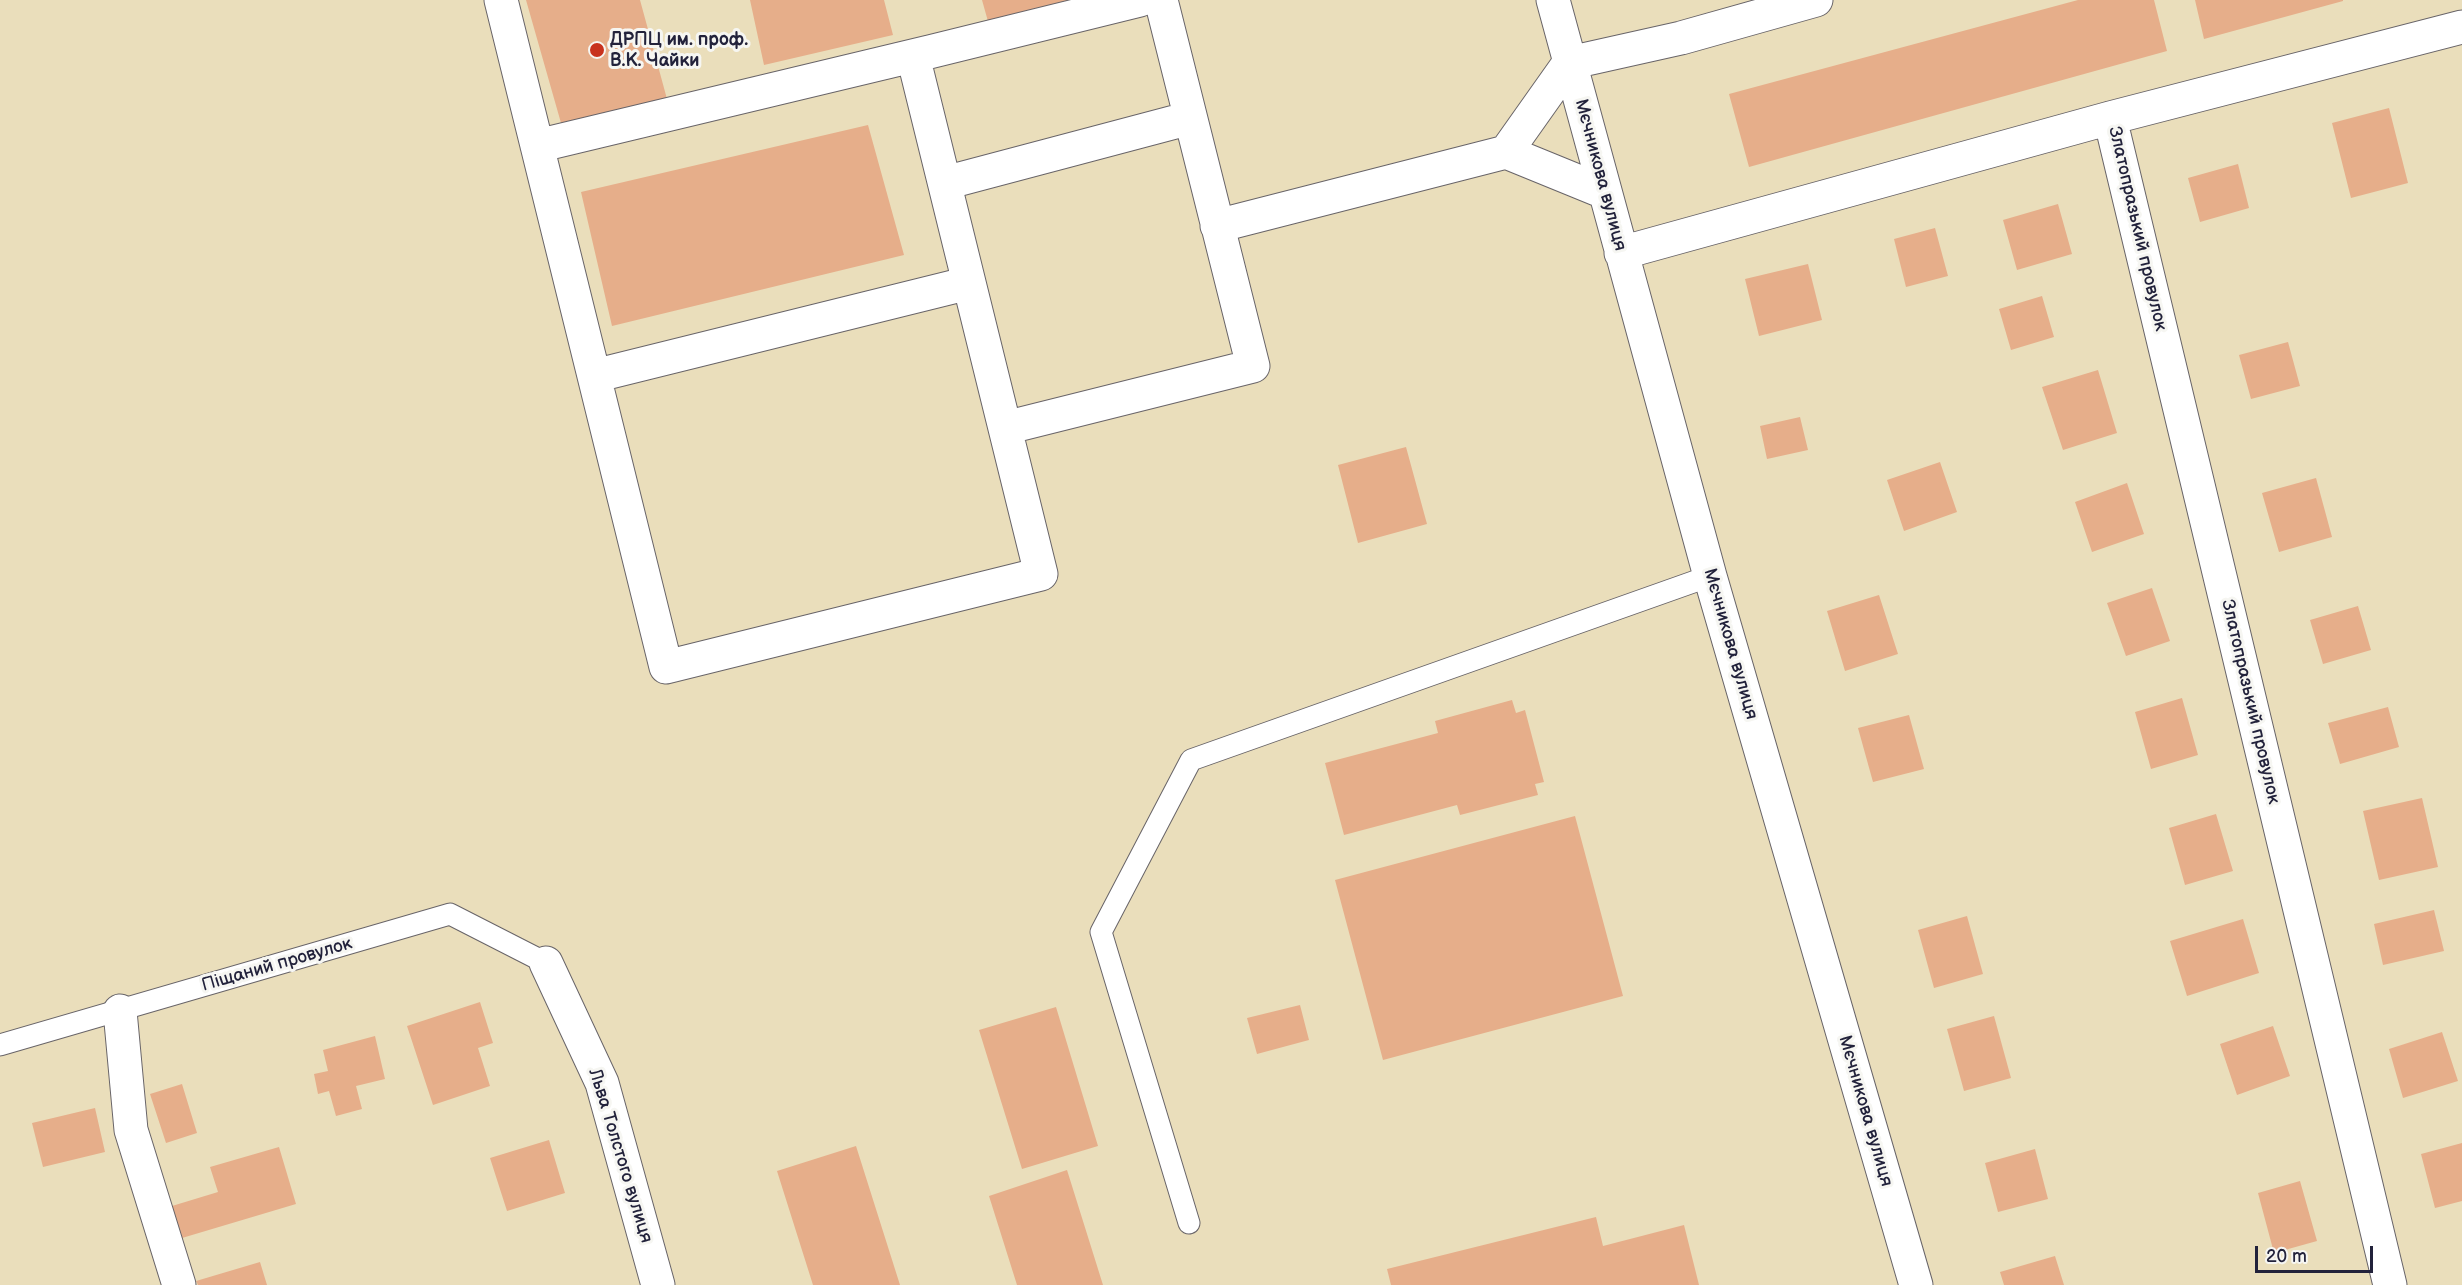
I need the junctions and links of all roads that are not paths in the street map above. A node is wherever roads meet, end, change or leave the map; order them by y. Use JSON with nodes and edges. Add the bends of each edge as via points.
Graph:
{"nodes":[{"id":1,"x":501,"y":0,"type":"edge"},
{"id":2,"x":1140,"y":0,"type":"edge"},
{"id":3,"x":1161,"y":0,"type":"edge"},
{"id":4,"x":1553,"y":0,"type":"edge"},
{"id":5,"x":1816,"y":0,"type":"edge"},
{"id":6,"x":2462,"y":27,"type":"edge"},
{"id":7,"x":929,"y":52,"type":"junction"},
{"id":8,"x":1569,"y":63,"type":"junction"},
{"id":9,"x":1190,"y":118,"type":"junction"},
{"id":10,"x":2110,"y":118,"type":"junction"},
{"id":11,"x":537,"y":146,"type":"junction"},
{"id":12,"x":1506,"y":152,"type":"junction"},
{"id":13,"x":945,"y":183,"type":"junction"},
{"id":14,"x":1604,"y":192,"type":"junction"},
{"id":15,"x":1217,"y":226,"type":"junction"},
{"id":16,"x":1621,"y":253,"type":"junction"},
{"id":17,"x":969,"y":283,"type":"junction"},
{"id":18,"x":594,"y":376,"type":"junction"},
{"id":19,"x":1005,"y":428,"type":"junction"},
{"id":20,"x":1710,"y":576,"type":"junction"},
{"id":21,"x":546,"y":963,"type":"joint"},
{"id":22,"x":120,"y":1011,"type":"junction"},
{"id":23,"x":0,"y":1045,"type":"edge"},
{"id":24,"x":1189,"y":1223,"type":"dead end"},
{"id":25,"x":179,"y":1285,"type":"edge"},
{"id":26,"x":658,"y":1285,"type":"edge"},
{"id":27,"x":1916,"y":1285,"type":"edge"},
{"id":28,"x":2390,"y":1285,"type":"edge"}],
"edges":[{"from":1,"to":11,"type":"street"},
{"from":2,"to":7,"type":"street"},
{"from":3,"to":9,"type":"street"},
{"from":4,"to":8,"type":"street","name":"Мєчникова вулиця"},
{"from":5,"to":8,"type":"street","via":[[1681,38]]},
{"from":6,"to":10,"type":"street"},
{"from":7,"to":11,"type":"street"},
{"from":7,"to":13,"type":"street","via":[[913,56]]},
{"from":8,"to":12,"type":"street"},
{"from":8,"to":14,"type":"street","name":"Мєчникова вулиця"},
{"from":9,"to":13,"type":"street"},
{"from":9,"to":15,"type":"street"},
{"from":10,"to":16,"type":"street"},
{"from":10,"to":28,"type":"street","name":"Златопразький провулок"},
{"from":11,"to":18,"type":"street"},
{"from":12,"to":14,"type":"street"},
{"from":12,"to":15,"type":"street"},
{"from":13,"to":17,"type":"street"},
{"from":14,"to":16,"type":"street","name":"Мєчникова вулиця"},
{"from":15,"to":19,"type":"street","via":[[1252,366]]},
{"from":16,"to":20,"type":"street","name":"Мєчникова вулиця"},
{"from":17,"to":18,"type":"street"},
{"from":17,"to":19,"type":"street"},
{"from":18,"to":19,"type":"street","via":[[666,667],[1041,574]]},
{"from":20,"to":24,"type":"lane","via":[[1191,760],[1101,932]]},
{"from":20,"to":27,"type":"street","name":"Мєчникова вулиця"},
{"from":21,"to":22,"type":"lane","name":"Піщаний провулок","via":[[450,914]]},
{"from":21,"to":26,"type":"street","name":"Льва Толстого вулиця","via":[[602,1083]]},
{"from":22,"to":23,"type":"lane","name":"Піщаний провулок"},
{"from":22,"to":25,"type":"street","via":[[131,1130]]}]}
